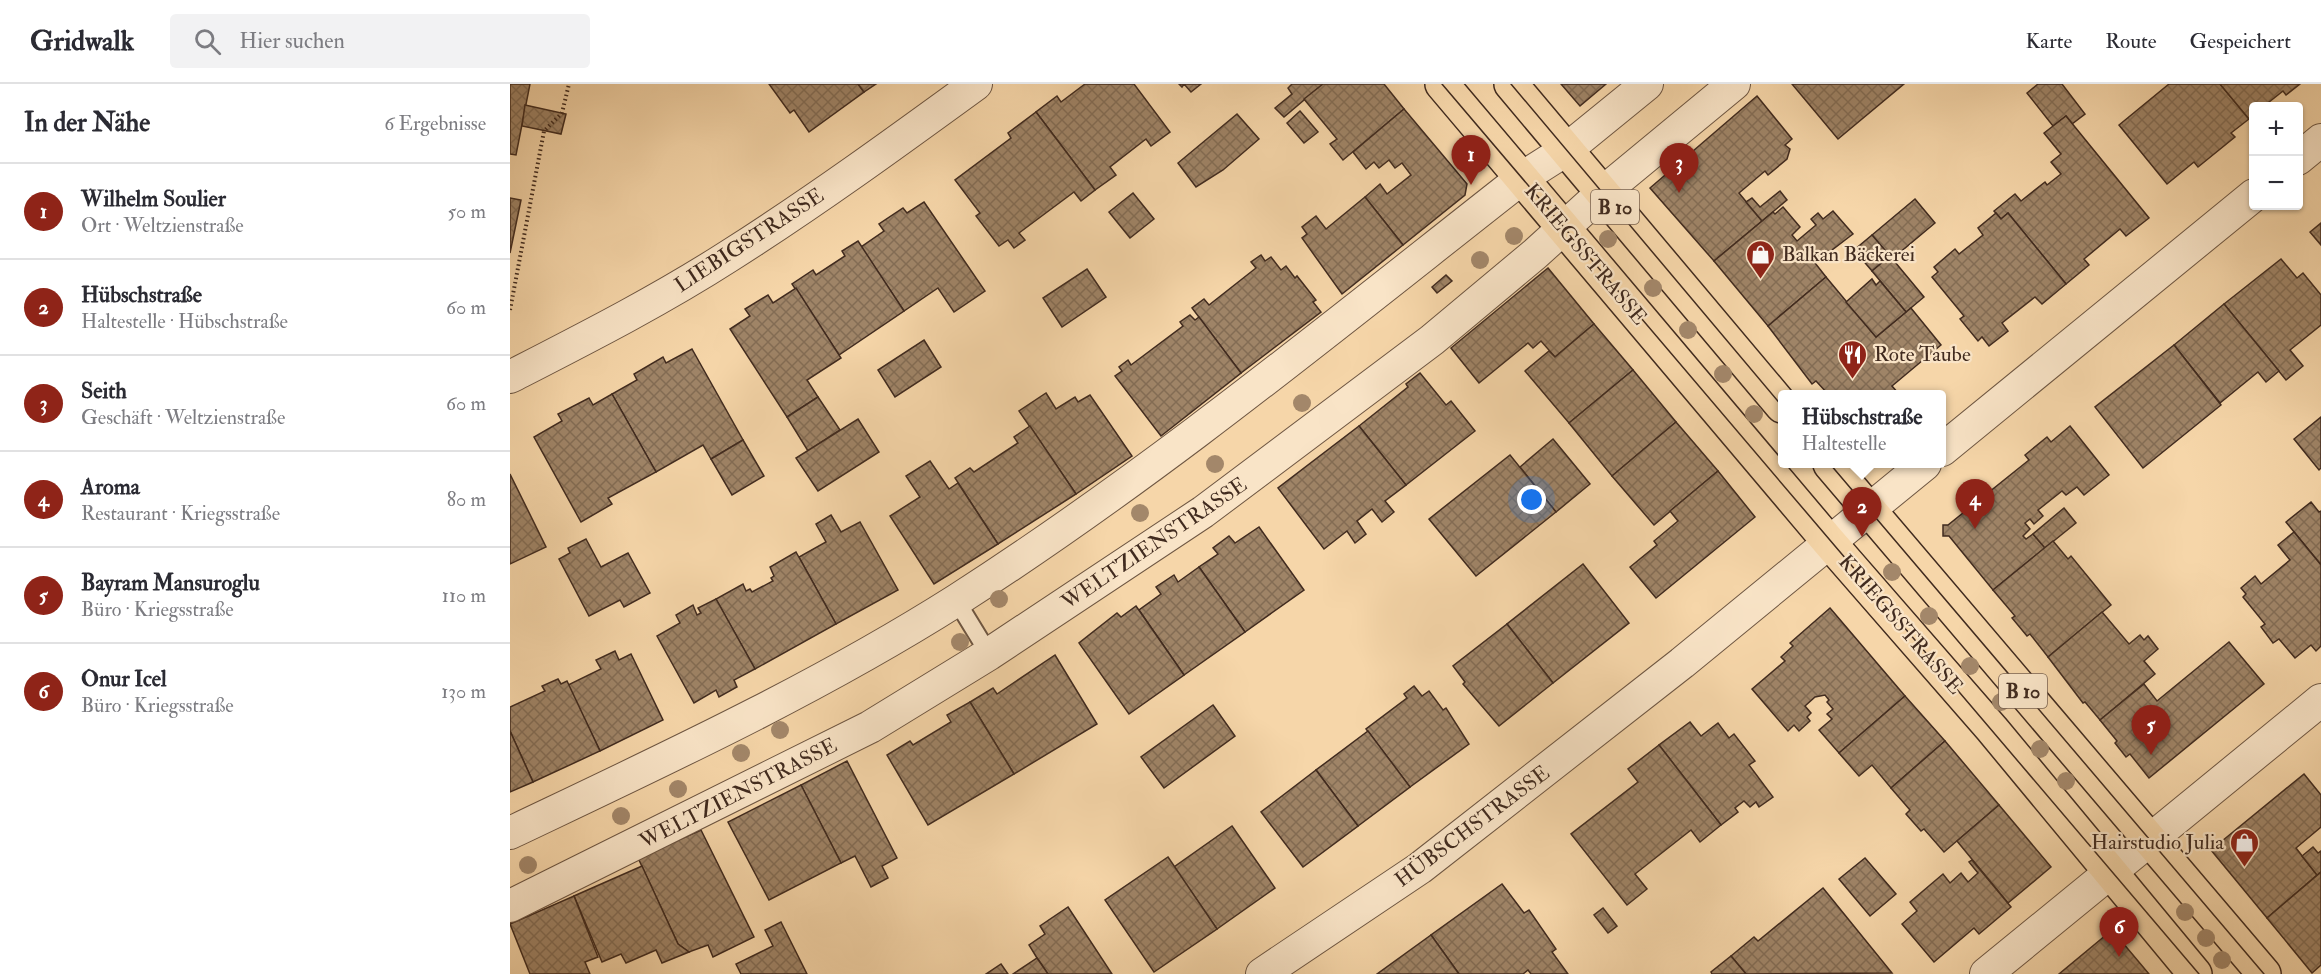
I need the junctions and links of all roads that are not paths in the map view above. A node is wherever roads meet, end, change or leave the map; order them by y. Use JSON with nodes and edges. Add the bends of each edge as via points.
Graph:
{"nodes":[{"id":1,"x":976,"y":84,"type":"edge"},
{"id":2,"x":1442,"y":84,"type":"edge"},
{"id":3,"x":1511,"y":84,"type":"edge"},
{"id":4,"x":1647,"y":84,"type":"edge"},
{"id":5,"x":1734,"y":84,"type":"edge"},
{"id":6,"x":2321,"y":140,"type":"edge"},
{"id":7,"x":1566,"y":150,"type":"junction"},
{"id":8,"x":2302,"y":156,"type":"edge"},
{"id":9,"x":1522,"y":178,"type":"junction"},
{"id":10,"x":1602,"y":193,"type":"junction"},
{"id":11,"x":2249,"y":198,"type":"edge"},
{"id":12,"x":1564,"y":225,"type":"junction"},
{"id":13,"x":510,"y":377,"type":"edge"},
{"id":14,"x":1778,"y":401,"type":"edge"},
{"id":15,"x":1946,"y":446,"type":"edge"},
{"id":16,"x":1833,"y":468,"type":"edge"},
{"id":17,"x":1920,"y":468,"type":"edge"},
{"id":18,"x":1869,"y":509,"type":"junction"},
{"id":19,"x":1829,"y":542,"type":"junction"},
{"id":20,"x":956,"y":600,"type":"junction"},
{"id":21,"x":989,"y":654,"type":"junction"},
{"id":22,"x":2321,"y":700,"type":"edge"},
{"id":23,"x":510,"y":833,"type":"edge"},
{"id":24,"x":2149,"y":839,"type":"junction"},
{"id":25,"x":2112,"y":870,"type":"junction"},
{"id":26,"x":510,"y":906,"type":"edge"},
{"id":27,"x":1262,"y":974,"type":"edge"},
{"id":28,"x":1986,"y":974,"type":"edge"},
{"id":29,"x":2195,"y":974,"type":"edge"},
{"id":30,"x":2265,"y":974,"type":"edge"}],
"edges":[{"from":1,"to":13,"type":"street","name":"LIEBIGSTRASSE","via":[[730,255],[618,321]]},
{"from":2,"to":9,"type":"main road","name":"KRIEGSSTRASSE","number":"B 10"},
{"from":3,"to":7,"type":"main road","number":"B 10"},
{"from":4,"to":7,"type":"street"},
{"from":5,"to":10,"type":"street","name":"WELTZIENSTRASSE"},
{"from":6,"to":8,"type":"street"},
{"from":7,"to":9,"type":"street"},
{"from":7,"to":10,"type":"main road","number":"B 10"},
{"from":9,"to":12,"type":"main road","name":"KRIEGSSTRASSE","number":"B 10"},
{"from":9,"to":20,"type":"street","via":[[1166,457]]},
{"from":10,"to":12,"type":"street","name":"WELTZIENSTRASSE"},
{"from":10,"to":14,"type":"main road","number":"B 10"},
{"from":11,"to":15,"type":"street"},
{"from":12,"to":19,"type":"main road","name":"KRIEGSSTRASSE","number":"B 10"},
{"from":12,"to":21,"type":"street","name":"WELTZIENSTRASSE","via":[[1432,340],[1203,513]]},
{"from":16,"to":18,"type":"main road","number":"B 10"},
{"from":17,"to":18,"type":"street","name":"HÜBSCHSTRASSE"},
{"from":18,"to":19,"type":"street","name":"HÜBSCHSTRASSE"},
{"from":18,"to":24,"type":"main road","number":"B 10"},
{"from":19,"to":25,"type":"main road","name":"KRIEGSSTRASSE","number":"B 10"},
{"from":19,"to":27,"type":"street","name":"HÜBSCHSTRASSE","via":[[1420,868]]},
{"from":20,"to":21,"type":"lane"},
{"from":20,"to":23,"type":"street","via":[[836,670],[677,754]]},
{"from":21,"to":26,"type":"street","name":"WELTZIENSTRASSE","via":[[870,727]]},
{"from":22,"to":24,"type":"street"},
{"from":24,"to":25,"type":"street"},
{"from":24,"to":30,"type":"main road","number":"B 10"},
{"from":25,"to":28,"type":"street"},
{"from":25,"to":29,"type":"main road","name":"KRIEGSSTRASSE","number":"B 10"}]}
